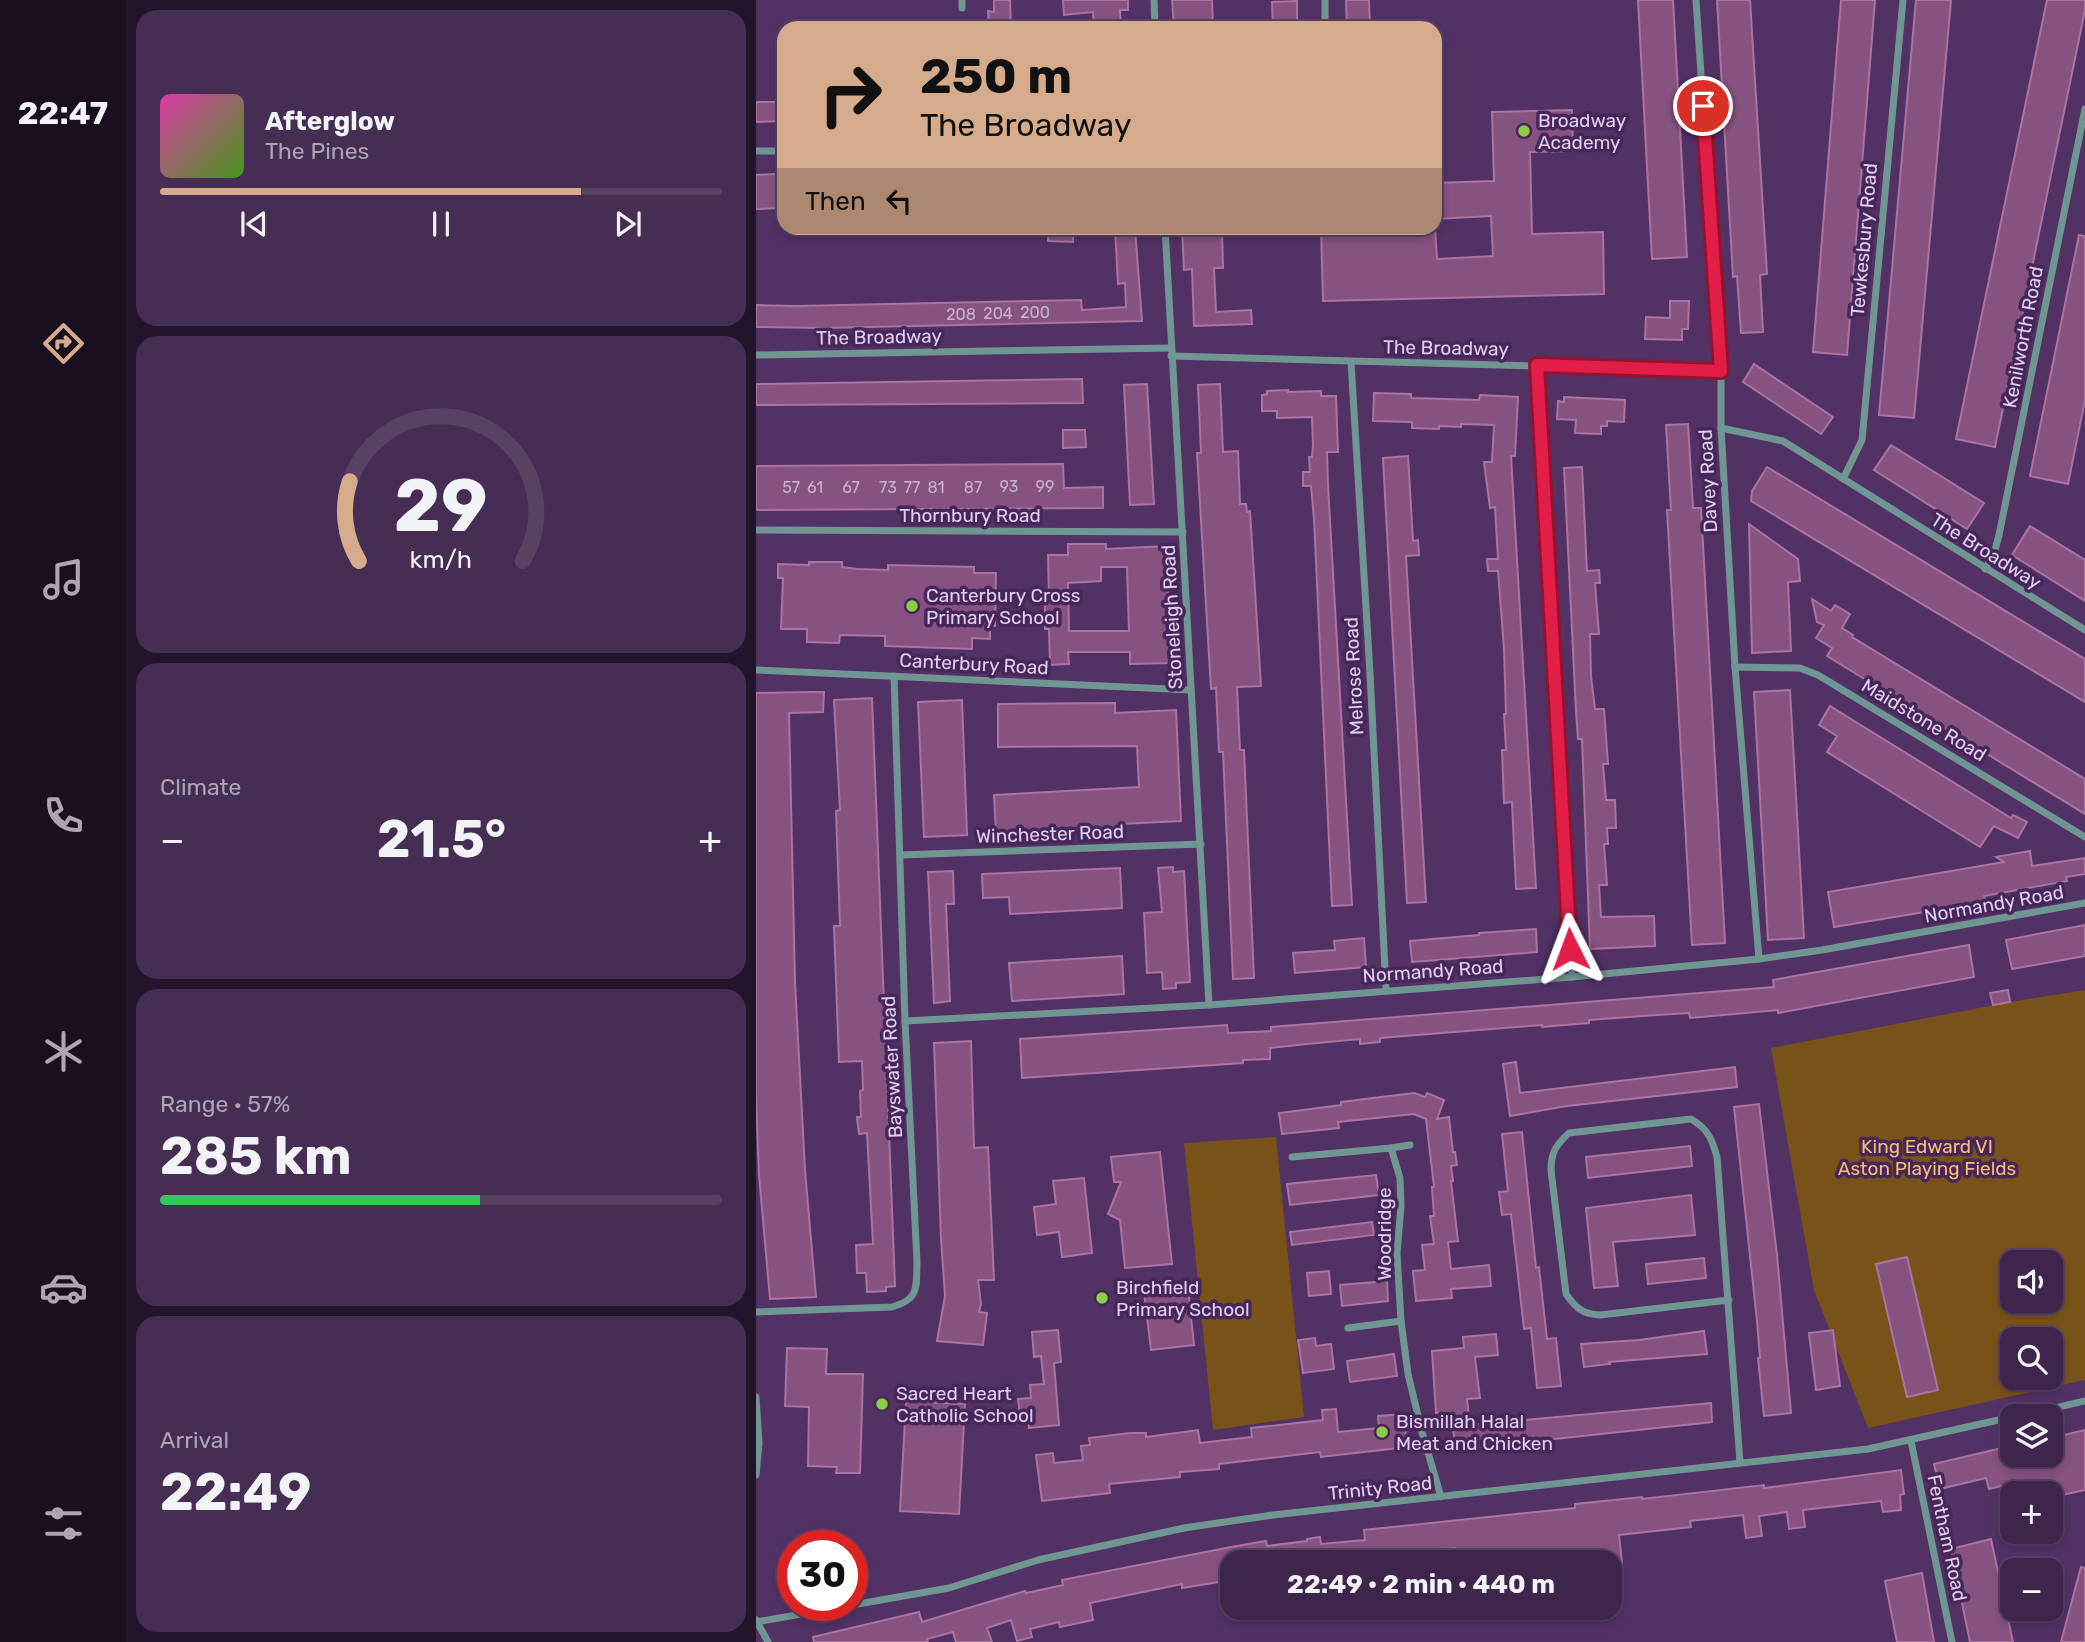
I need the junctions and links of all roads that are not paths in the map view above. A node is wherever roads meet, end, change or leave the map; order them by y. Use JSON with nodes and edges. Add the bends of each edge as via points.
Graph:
{"nodes":[{"id":1,"x":1154,"y":0,"type":"edge"},
{"id":2,"x":1325,"y":0,"type":"edge"},
{"id":3,"x":1696,"y":0,"type":"edge"},
{"id":4,"x":1903,"y":0,"type":"edge"},
{"id":5,"x":1155,"y":21,"type":"edge"},
{"id":6,"x":1325,"y":21,"type":"edge"},
{"id":7,"x":2085,"y":109,"type":"edge"},
{"id":8,"x":756,"y":151,"type":"edge"},
{"id":9,"x":777,"y":151,"type":"edge"},
{"id":10,"x":1165,"y":235,"type":"edge"},
{"id":11,"x":1171,"y":352,"type":"junction"},
{"id":12,"x":756,"y":355,"type":"edge"},
{"id":13,"x":1350,"y":362,"type":"junction"},
{"id":14,"x":1537,"y":365,"type":"junction"},
{"id":15,"x":1721,"y":371,"type":"junction"},
{"id":16,"x":1721,"y":428,"type":"junction"},
{"id":17,"x":1843,"y":480,"type":"junction"},
{"id":18,"x":756,"y":530,"type":"edge"},
{"id":19,"x":1183,"y":532,"type":"junction"},
{"id":20,"x":1986,"y":569,"type":"junction"},
{"id":21,"x":2085,"y":630,"type":"edge"},
{"id":22,"x":1735,"y":667,"type":"junction"},
{"id":23,"x":756,"y":670,"type":"edge"},
{"id":24,"x":894,"y":676,"type":"junction"},
{"id":25,"x":1191,"y":690,"type":"junction"},
{"id":26,"x":2085,"y":837,"type":"edge"},
{"id":27,"x":1201,"y":844,"type":"junction"},
{"id":28,"x":901,"y":855,"type":"junction"},
{"id":29,"x":2085,"y":904,"type":"edge"},
{"id":30,"x":1759,"y":959,"type":"junction"},
{"id":31,"x":1572,"y":977,"type":"junction"},
{"id":32,"x":1386,"y":989,"type":"junction"},
{"id":33,"x":1209,"y":1005,"type":"junction"},
{"id":34,"x":905,"y":1021,"type":"junction"},
{"id":35,"x":1410,"y":1145,"type":"dead end"},
{"id":36,"x":1391,"y":1148,"type":"junction"},
{"id":37,"x":1292,"y":1157,"type":"dead end"},
{"id":38,"x":1729,"y":1300,"type":"junction"},
{"id":39,"x":756,"y":1312,"type":"edge"},
{"id":40,"x":1401,"y":1321,"type":"junction"},
{"id":41,"x":1348,"y":1328,"type":"dead end"},
{"id":42,"x":756,"y":1397,"type":"edge"},
{"id":43,"x":2085,"y":1401,"type":"edge"},
{"id":44,"x":2063,"y":1406,"type":"edge"},
{"id":45,"x":2000,"y":1421,"type":"edge"},
{"id":46,"x":1911,"y":1441,"type":"junction"},
{"id":47,"x":1740,"y":1462,"type":"junction"},
{"id":48,"x":756,"y":1475,"type":"edge"},
{"id":49,"x":1441,"y":1497,"type":"junction"},
{"id":50,"x":756,"y":1621,"type":"edge"},
{"id":51,"x":768,"y":1642,"type":"edge"},
{"id":52,"x":1952,"y":1642,"type":"edge"}],
"edges":[{"from":1,"to":5,"type":"street"},
{"from":2,"to":6,"type":"street"},
{"from":3,"to":15,"type":"street","name":"Davey Road"},
{"from":4,"to":17,"type":"street","name":"Tewkesbury Road","via":[[1862,440]]},
{"from":7,"to":20,"type":"street","name":"Kenilworth Road","via":[[1999,535]]},
{"from":8,"to":9,"type":"street"},
{"from":10,"to":11,"type":"street","name":"Stoneleigh Road"},
{"from":11,"to":12,"type":"street","name":"The Broadway"},
{"from":11,"to":13,"type":"street","name":"The Broadway"},
{"from":11,"to":19,"type":"street","name":"Stoneleigh Road"},
{"from":13,"to":14,"type":"street","name":"The Broadway"},
{"from":13,"to":32,"type":"street","name":"Melrose Road"},
{"from":14,"to":15,"type":"street","name":"The Broadway"},
{"from":14,"to":31,"type":"street"},
{"from":15,"to":16,"type":"street","name":"Davey Road"},
{"from":16,"to":17,"type":"street","name":"The Broadway","via":[[1783,441]]},
{"from":16,"to":22,"type":"street","name":"Davey Road"},
{"from":17,"to":20,"type":"street","name":"The Broadway"},
{"from":18,"to":19,"type":"street","name":"Thornbury Road"},
{"from":19,"to":25,"type":"street","name":"Stoneleigh Road"},
{"from":20,"to":21,"type":"street","name":"The Broadway"},
{"from":22,"to":26,"type":"street","name":"Maidstone Road","via":[[1800,668],[1818,675]]},
{"from":22,"to":30,"type":"street","name":"Davey Road"},
{"from":23,"to":24,"type":"street","name":"Canterbury Road"},
{"from":24,"to":25,"type":"street","name":"Canterbury Road"},
{"from":24,"to":28,"type":"street","name":"Bayswater Road"},
{"from":25,"to":27,"type":"street","name":"Stoneleigh Road"},
{"from":27,"to":28,"type":"street","name":"Winchester Road"},
{"from":27,"to":33,"type":"street","name":"Stoneleigh Road"},
{"from":28,"to":34,"type":"street","name":"Bayswater Road"},
{"from":29,"to":30,"type":"street","name":"Normandy Road"},
{"from":30,"to":31,"type":"street","name":"Normandy Road"},
{"from":31,"to":32,"type":"street","name":"Normandy Road"},
{"from":32,"to":33,"type":"street","name":"Normandy Road"},
{"from":33,"to":34,"type":"street","name":"Normandy Road"},
{"from":34,"to":39,"type":"street","name":"Bayswater Road","via":[[916,1291],[906,1303],[892,1307]]},
{"from":35,"to":36,"type":"street"},
{"from":36,"to":37,"type":"street"},
{"from":36,"to":40,"type":"street","name":"Woodridge","via":[[1400,1178],[1397,1253]]},
{"from":38,"to":38,"type":"street","via":[[1717,1157],[1703,1126],[1691,1118],[1569,1133],[1558,1143],[1551,1154],[1551,1170],[1566,1294],[1576,1309],[1600,1315]]},
{"from":38,"to":47,"type":"street"},
{"from":40,"to":41,"type":"street"},
{"from":40,"to":49,"type":"street","name":"Woodridge","via":[[1408,1374]]},
{"from":42,"to":48,"type":"street"},
{"from":43,"to":44,"type":"street"},
{"from":45,"to":46,"type":"street","name":"Trinity Road"},
{"from":46,"to":47,"type":"street","name":"Trinity Road"},
{"from":46,"to":52,"type":"street","name":"Fentham Road"},
{"from":47,"to":49,"type":"street","name":"Trinity Road"},
{"from":49,"to":50,"type":"street","name":"Trinity Road","via":[[1184,1528],[1038,1560],[949,1588]]},
{"from":50,"to":51,"type":"street"}]}
